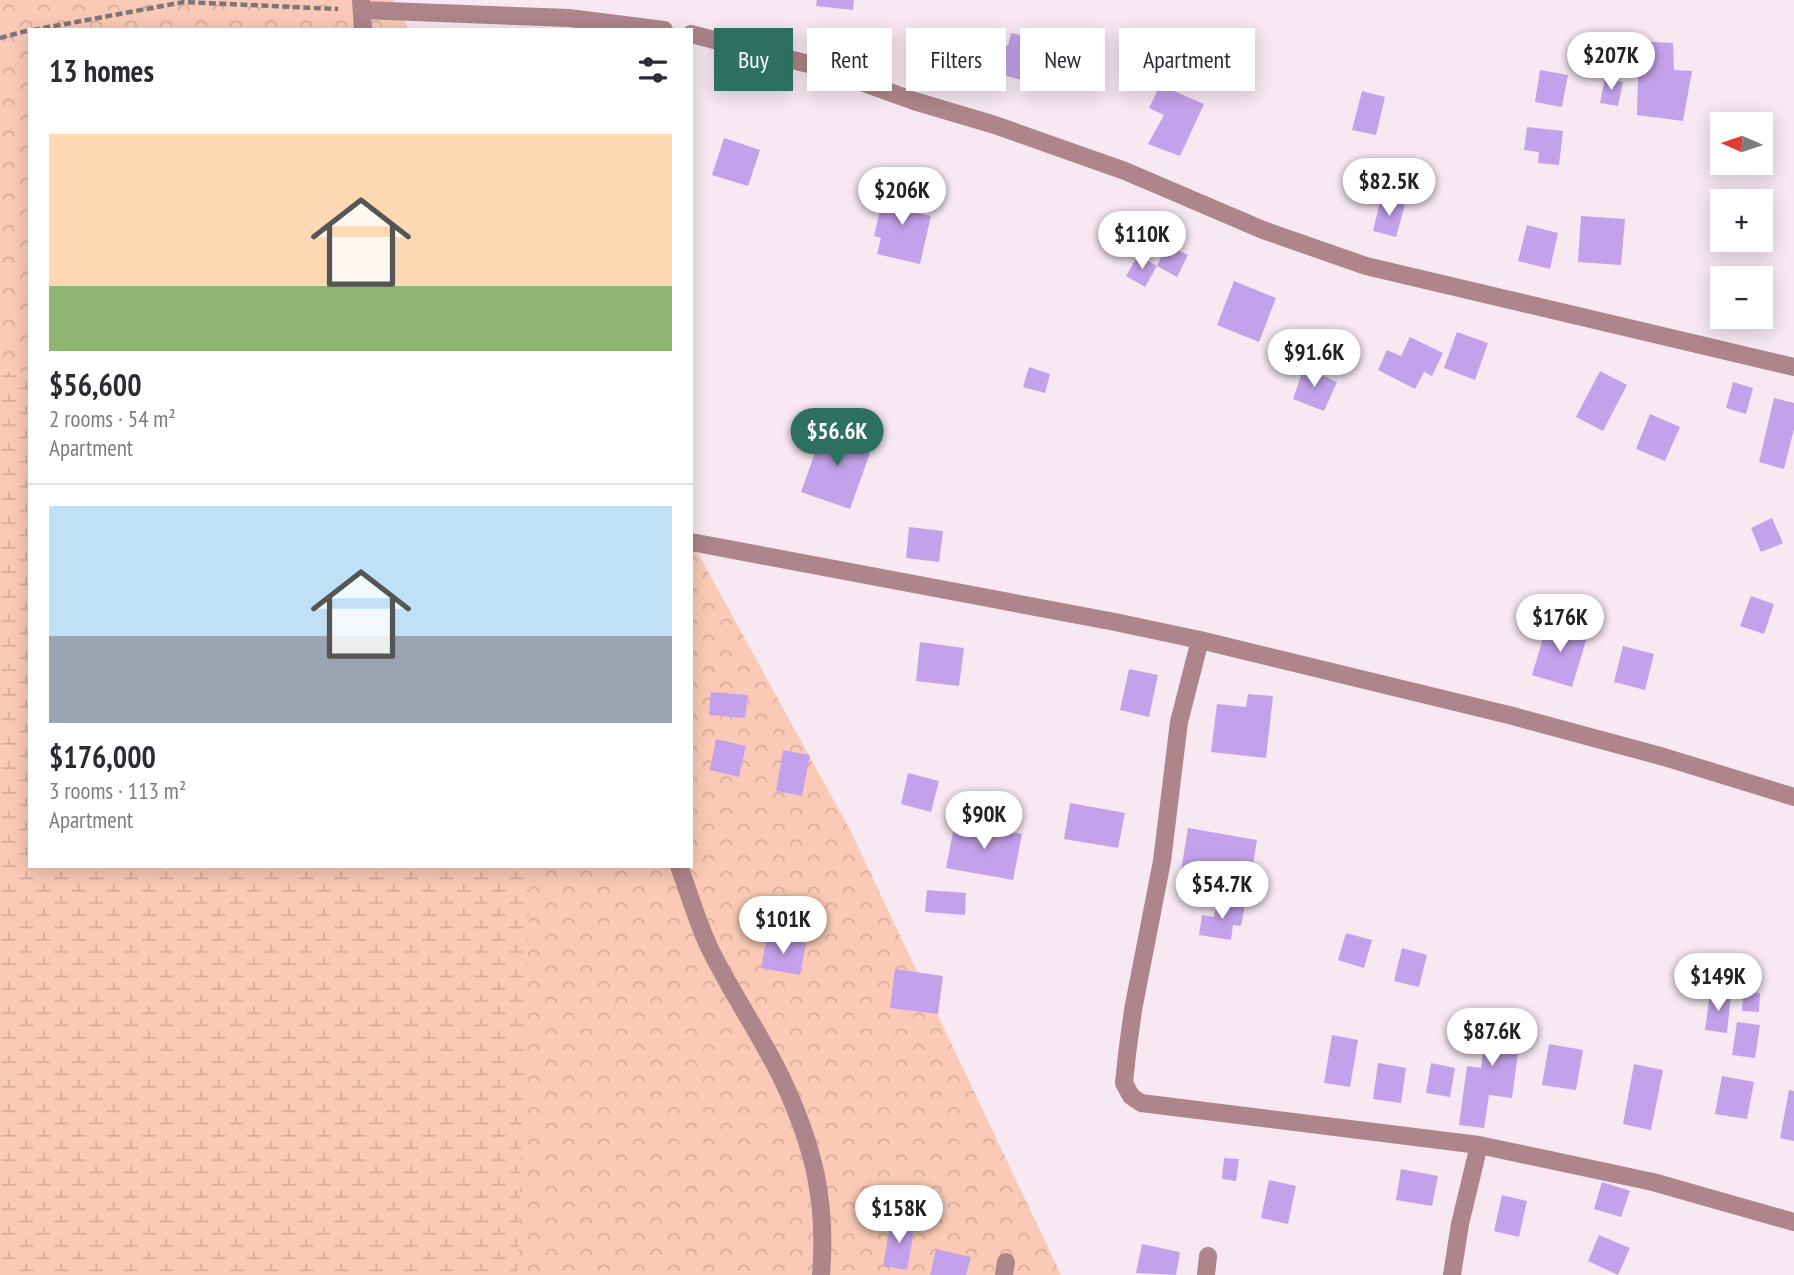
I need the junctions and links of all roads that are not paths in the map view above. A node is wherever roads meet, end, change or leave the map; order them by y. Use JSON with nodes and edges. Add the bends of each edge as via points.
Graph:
{"nodes":[{"id":1,"x":361,"y":5,"type":"edge"},
{"id":2,"x":363,"y":28,"type":"edge"},
{"id":3,"x":648,"y":28,"type":"edge"},
{"id":4,"x":693,"y":35,"type":"edge"},
{"id":5,"x":1794,"y":367,"type":"edge"},
{"id":6,"x":693,"y":542,"type":"edge"},
{"id":7,"x":1200,"y":640,"type":"junction"},
{"id":8,"x":1794,"y":797,"type":"edge"},
{"id":9,"x":680,"y":868,"type":"edge"},
{"id":10,"x":1479,"y":1145,"type":"junction"},
{"id":11,"x":1794,"y":1222,"type":"edge"},
{"id":12,"x":1208,"y":1255,"type":"dead end"},
{"id":13,"x":821,"y":1275,"type":"edge"},
{"id":14,"x":1206,"y":1275,"type":"edge"},
{"id":15,"x":1451,"y":1275,"type":"edge"}],
"edges":[{"from":1,"to":2,"type":"street"},
{"from":1,"to":3,"type":"street","via":[[569,18]]},
{"from":4,"to":5,"type":"street","via":[[820,67],[914,102],[995,125],[1366,266]]},
{"from":6,"to":7,"type":"street"},
{"from":7,"to":8,"type":"street","via":[[1509,715]]},
{"from":7,"to":10,"type":"street","via":[[1180,722],[1162,861],[1133,1010],[1124,1083],[1131,1096],[1141,1102]]},
{"from":9,"to":13,"type":"street","via":[[709,946],[784,1083],[813,1157],[822,1202]]},
{"from":10,"to":11,"type":"street","via":[[1653,1182]]},
{"from":10,"to":15,"type":"street"},
{"from":12,"to":14,"type":"street"}]}
